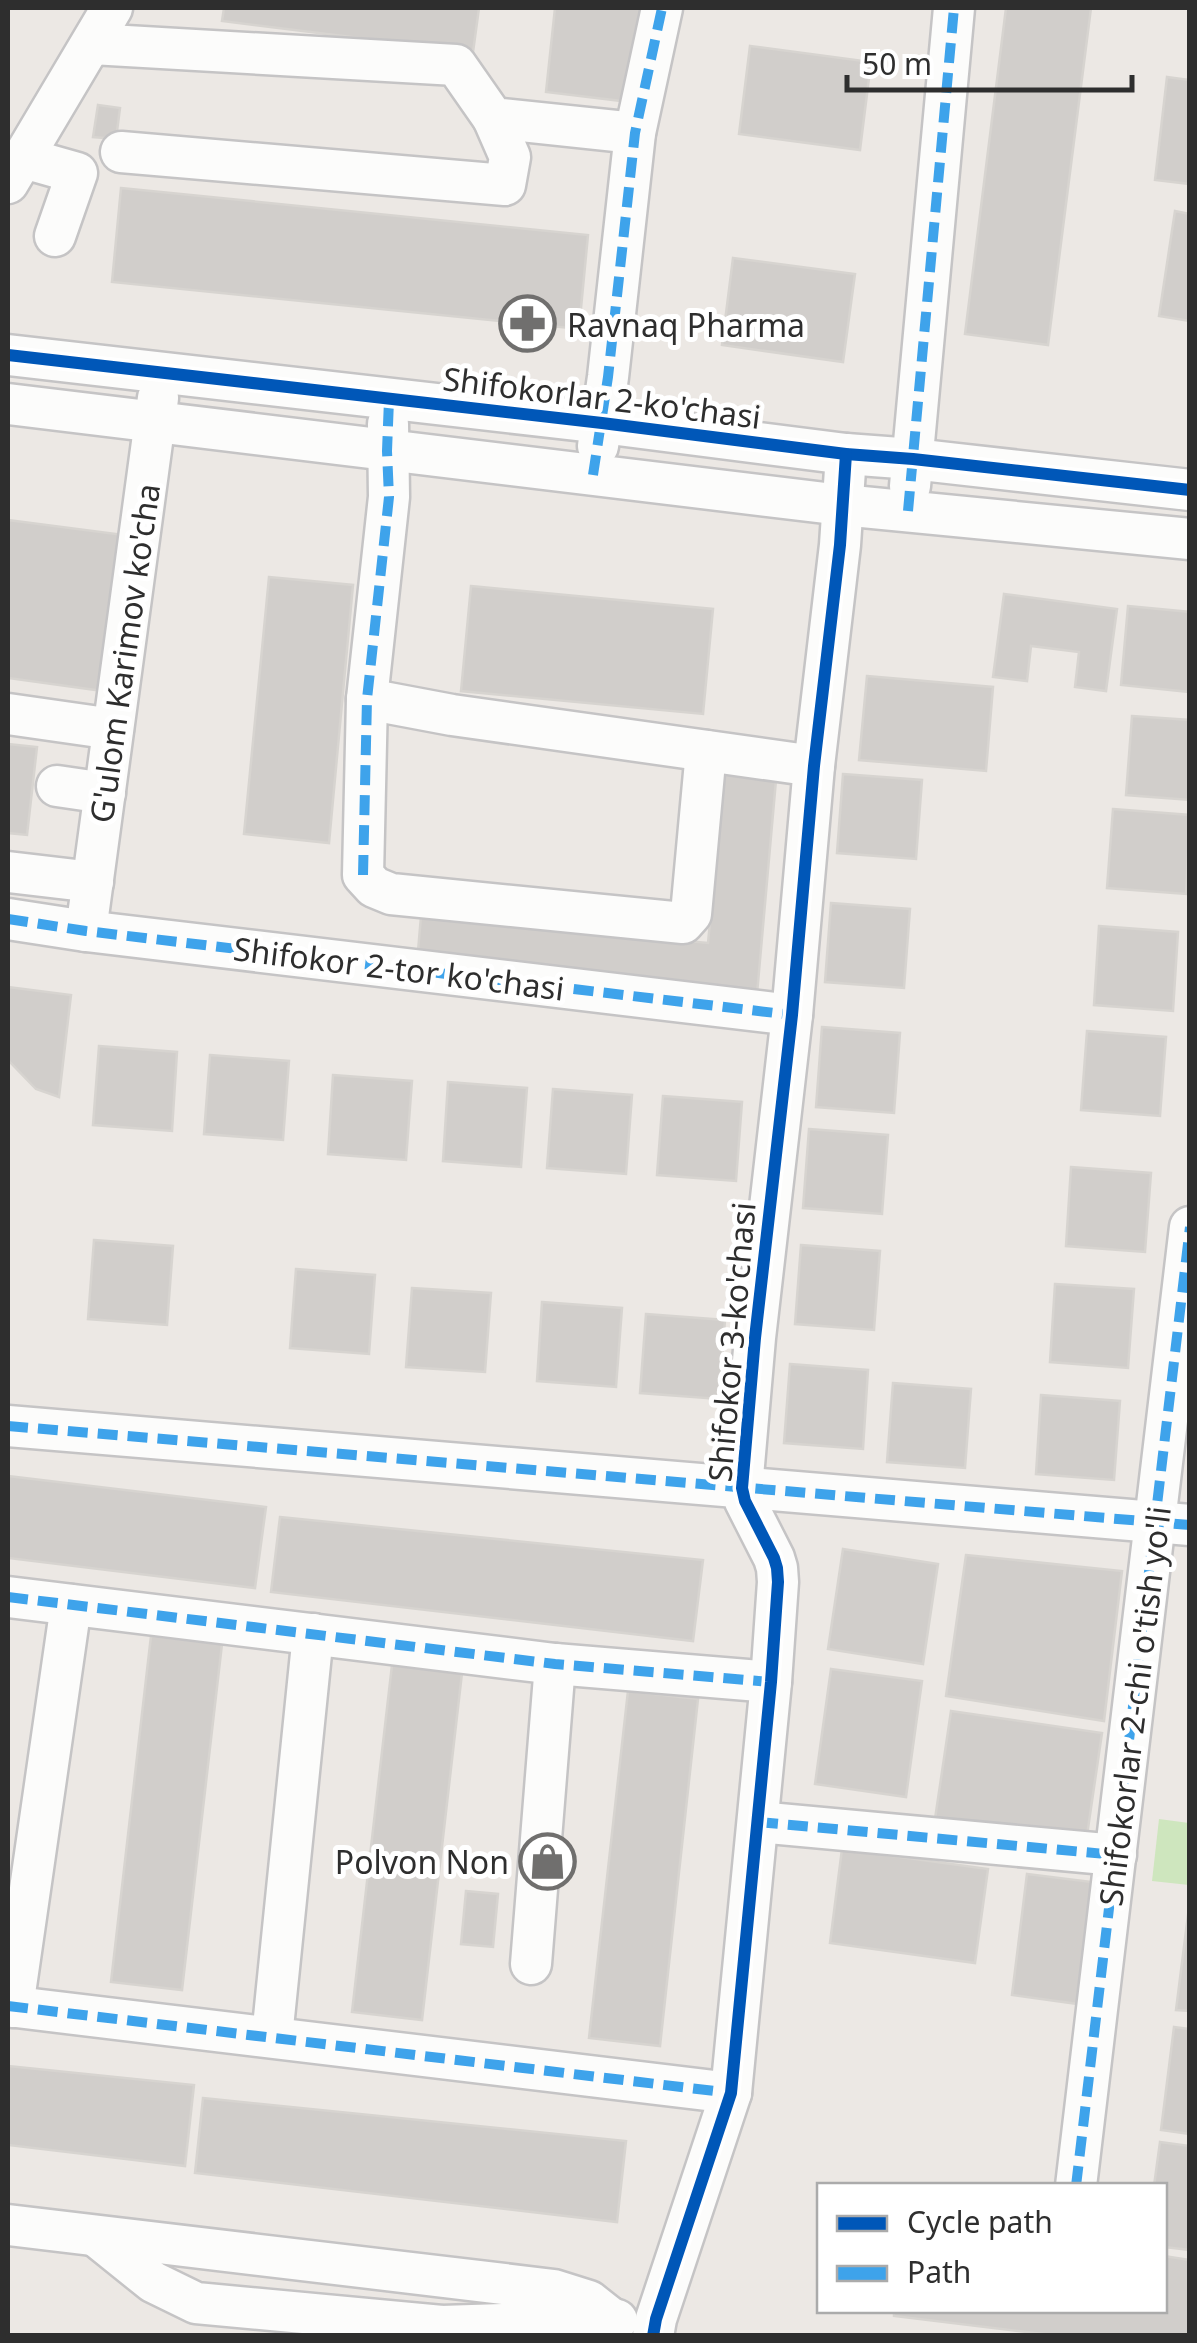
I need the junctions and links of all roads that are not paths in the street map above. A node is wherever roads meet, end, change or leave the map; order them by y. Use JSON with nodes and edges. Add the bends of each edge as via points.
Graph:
{"nodes":[{"id":1,"x":112,"y":8,"type":"edge"},
{"id":2,"x":662,"y":8,"type":"edge"},
{"id":3,"x":954,"y":8,"type":"edge"},
{"id":4,"x":92,"y":44,"type":"junction"},
{"id":5,"x":493,"y":118,"type":"junction"},
{"id":6,"x":635,"y":133,"type":"junction"},
{"id":7,"x":121,"y":152,"type":"dead end"},
{"id":8,"x":16,"y":170,"type":"edge"},
{"id":9,"x":54,"y":236,"type":"dead end"},
{"id":10,"x":8,"y":355,"type":"edge"},
{"id":11,"x":161,"y":374,"type":"junction"},
{"id":12,"x":389,"y":400,"type":"junction"},
{"id":13,"x":8,"y":404,"type":"edge"},
{"id":14,"x":156,"y":421,"type":"junction"},
{"id":15,"x":602,"y":423,"type":"junction"},
{"id":16,"x":388,"y":451,"type":"junction"},
{"id":17,"x":846,"y":454,"type":"junction"},
{"id":18,"x":913,"y":459,"type":"junction"},
{"id":19,"x":593,"y":475,"type":"junction"},
{"id":20,"x":1190,"y":490,"type":"edge"},
{"id":21,"x":842,"y":504,"type":"junction"},
{"id":22,"x":908,"y":511,"type":"junction"},
{"id":23,"x":1190,"y":539,"type":"edge"},
{"id":24,"x":367,"y":699,"type":"junction"},
{"id":25,"x":8,"y":714,"type":"edge"},
{"id":26,"x":114,"y":728,"type":"junction"},
{"id":27,"x":706,"y":751,"type":"junction"},
{"id":28,"x":814,"y":766,"type":"junction"},
{"id":29,"x":57,"y":786,"type":"dead end"},
{"id":30,"x":105,"y":793,"type":"junction"},
{"id":31,"x":8,"y":872,"type":"edge"},
{"id":32,"x":93,"y":882,"type":"junction"},
{"id":33,"x":8,"y":919,"type":"edge"},
{"id":34,"x":86,"y":931,"type":"junction"},
{"id":35,"x":792,"y":1015,"type":"junction"},
{"id":36,"x":1190,"y":1227,"type":"edge"},
{"id":37,"x":8,"y":1426,"type":"edge"},
{"id":38,"x":742,"y":1488,"type":"junction"},
{"id":39,"x":1172,"y":1523,"type":"edge"},
{"id":40,"x":8,"y":1597,"type":"edge"},
{"id":41,"x":71,"y":1604,"type":"junction"},
{"id":42,"x":313,"y":1634,"type":"junction"},
{"id":43,"x":556,"y":1664,"type":"junction"},
{"id":44,"x":771,"y":1682,"type":"junction"},
{"id":45,"x":758,"y":1822,"type":"junction"},
{"id":46,"x":1116,"y":1855,"type":"junction"},
{"id":47,"x":531,"y":1964,"type":"dead end"},
{"id":48,"x":10,"y":2006,"type":"edge"},
{"id":49,"x":272,"y":2037,"type":"junction"},
{"id":50,"x":732,"y":2093,"type":"junction"},
{"id":51,"x":1076,"y":2183,"type":"edge"},
{"id":52,"x":8,"y":2225,"type":"edge"},
{"id":53,"x":96,"y":2236,"type":"junction"},
{"id":54,"x":614,"y":2320,"type":"junction"},
{"id":55,"x":654,"y":2327,"type":"edge"}],
"edges":[{"from":1,"to":4,"type":"street"},
{"from":2,"to":6,"type":"street"},
{"from":3,"to":18,"type":"street"},
{"from":4,"to":5,"type":"street","via":[[456,66]]},
{"from":4,"to":8,"type":"street"},
{"from":5,"to":6,"type":"street"},
{"from":5,"to":7,"type":"street","via":[[510,156],[504,185]]},
{"from":6,"to":15,"type":"street"},
{"from":8,"to":9,"type":"street","via":[[77,173]]},
{"from":10,"to":11,"type":"street","name":"Shifokorlar 2-ko'chasi"},
{"from":11,"to":12,"type":"street","name":"Shifokorlar 2-ko'chasi"},
{"from":11,"to":14,"type":"street","name":"G'ulom Karimov ko'cha"},
{"from":12,"to":15,"type":"street","name":"Shifokorlar 2-ko'chasi"},
{"from":12,"to":16,"type":"street"},
{"from":13,"to":14,"type":"street"},
{"from":14,"to":16,"type":"street"},
{"from":14,"to":26,"type":"street","name":"G'ulom Karimov ko'cha"},
{"from":15,"to":17,"type":"street","name":"Shifokorlar 2-ko'chasi"},
{"from":15,"to":19,"type":"street"},
{"from":16,"to":19,"type":"street"},
{"from":16,"to":24,"type":"street","via":[[390,497]]},
{"from":17,"to":18,"type":"street","name":"Shifokorlar 2-ko'chasi"},
{"from":17,"to":21,"type":"street","name":"Shifokor 3-ko'chasi"},
{"from":18,"to":20,"type":"street","name":"Shifokorlar 2-ko'chasi"},
{"from":18,"to":22,"type":"street"},
{"from":19,"to":21,"type":"street"},
{"from":21,"to":22,"type":"street"},
{"from":21,"to":28,"type":"street","name":"Shifokor 3-ko'chasi"},
{"from":22,"to":23,"type":"street"},
{"from":24,"to":27,"type":"street"},
{"from":24,"to":27,"type":"street","via":[[363,875],[392,894],[683,923],[690,914]]},
{"from":25,"to":26,"type":"street"},
{"from":26,"to":30,"type":"street","name":"G'ulom Karimov ko'cha"},
{"from":27,"to":28,"type":"street"},
{"from":28,"to":35,"type":"street","name":"Shifokor 3-ko'chasi"},
{"from":29,"to":30,"type":"street"},
{"from":30,"to":32,"type":"street","name":"G'ulom Karimov ko'cha"},
{"from":31,"to":32,"type":"street"},
{"from":32,"to":34,"type":"street","name":"G'ulom Karimov ko'cha"},
{"from":33,"to":34,"type":"street","name":"Shifokor 2-tor ko'chasi"},
{"from":34,"to":35,"type":"street","name":"Shifokor 2-tor ko'chasi"},
{"from":35,"to":38,"type":"street","name":"Shifokor 3-ko'chasi"},
{"from":36,"to":39,"type":"street","name":"Shifokorlar 2-chi o'tish yo'li"},
{"from":37,"to":38,"type":"street"},
{"from":38,"to":39,"type":"street"},
{"from":38,"to":44,"type":"street","name":"Shifokor 3-ko'chasi","via":[[778,1568]]},
{"from":39,"to":46,"type":"street","name":"Shifokorlar 2-chi o'tish yo'li"},
{"from":40,"to":41,"type":"street"},
{"from":41,"to":42,"type":"street"},
{"from":41,"to":48,"type":"street"},
{"from":42,"to":43,"type":"street"},
{"from":42,"to":49,"type":"street"},
{"from":43,"to":44,"type":"street"},
{"from":43,"to":47,"type":"street"},
{"from":44,"to":45,"type":"street","name":"Shifokor 3-ko'chasi"},
{"from":45,"to":46,"type":"street"},
{"from":45,"to":50,"type":"street","name":"Shifokor 3-ko'chasi"},
{"from":46,"to":51,"type":"street","name":"Shifokorlar 2-chi o'tish yo'li"},
{"from":48,"to":49,"type":"street"},
{"from":49,"to":50,"type":"street"},
{"from":50,"to":55,"type":"street","name":"Shifokor 3-ko'chasi"},
{"from":52,"to":53,"type":"street"},
{"from":53,"to":54,"type":"street","via":[[554,2290],[589,2301]]},
{"from":53,"to":54,"type":"street","via":[[153,2282],[196,2303],[442,2326]]},
{"from":54,"to":55,"type":"street"}]}
